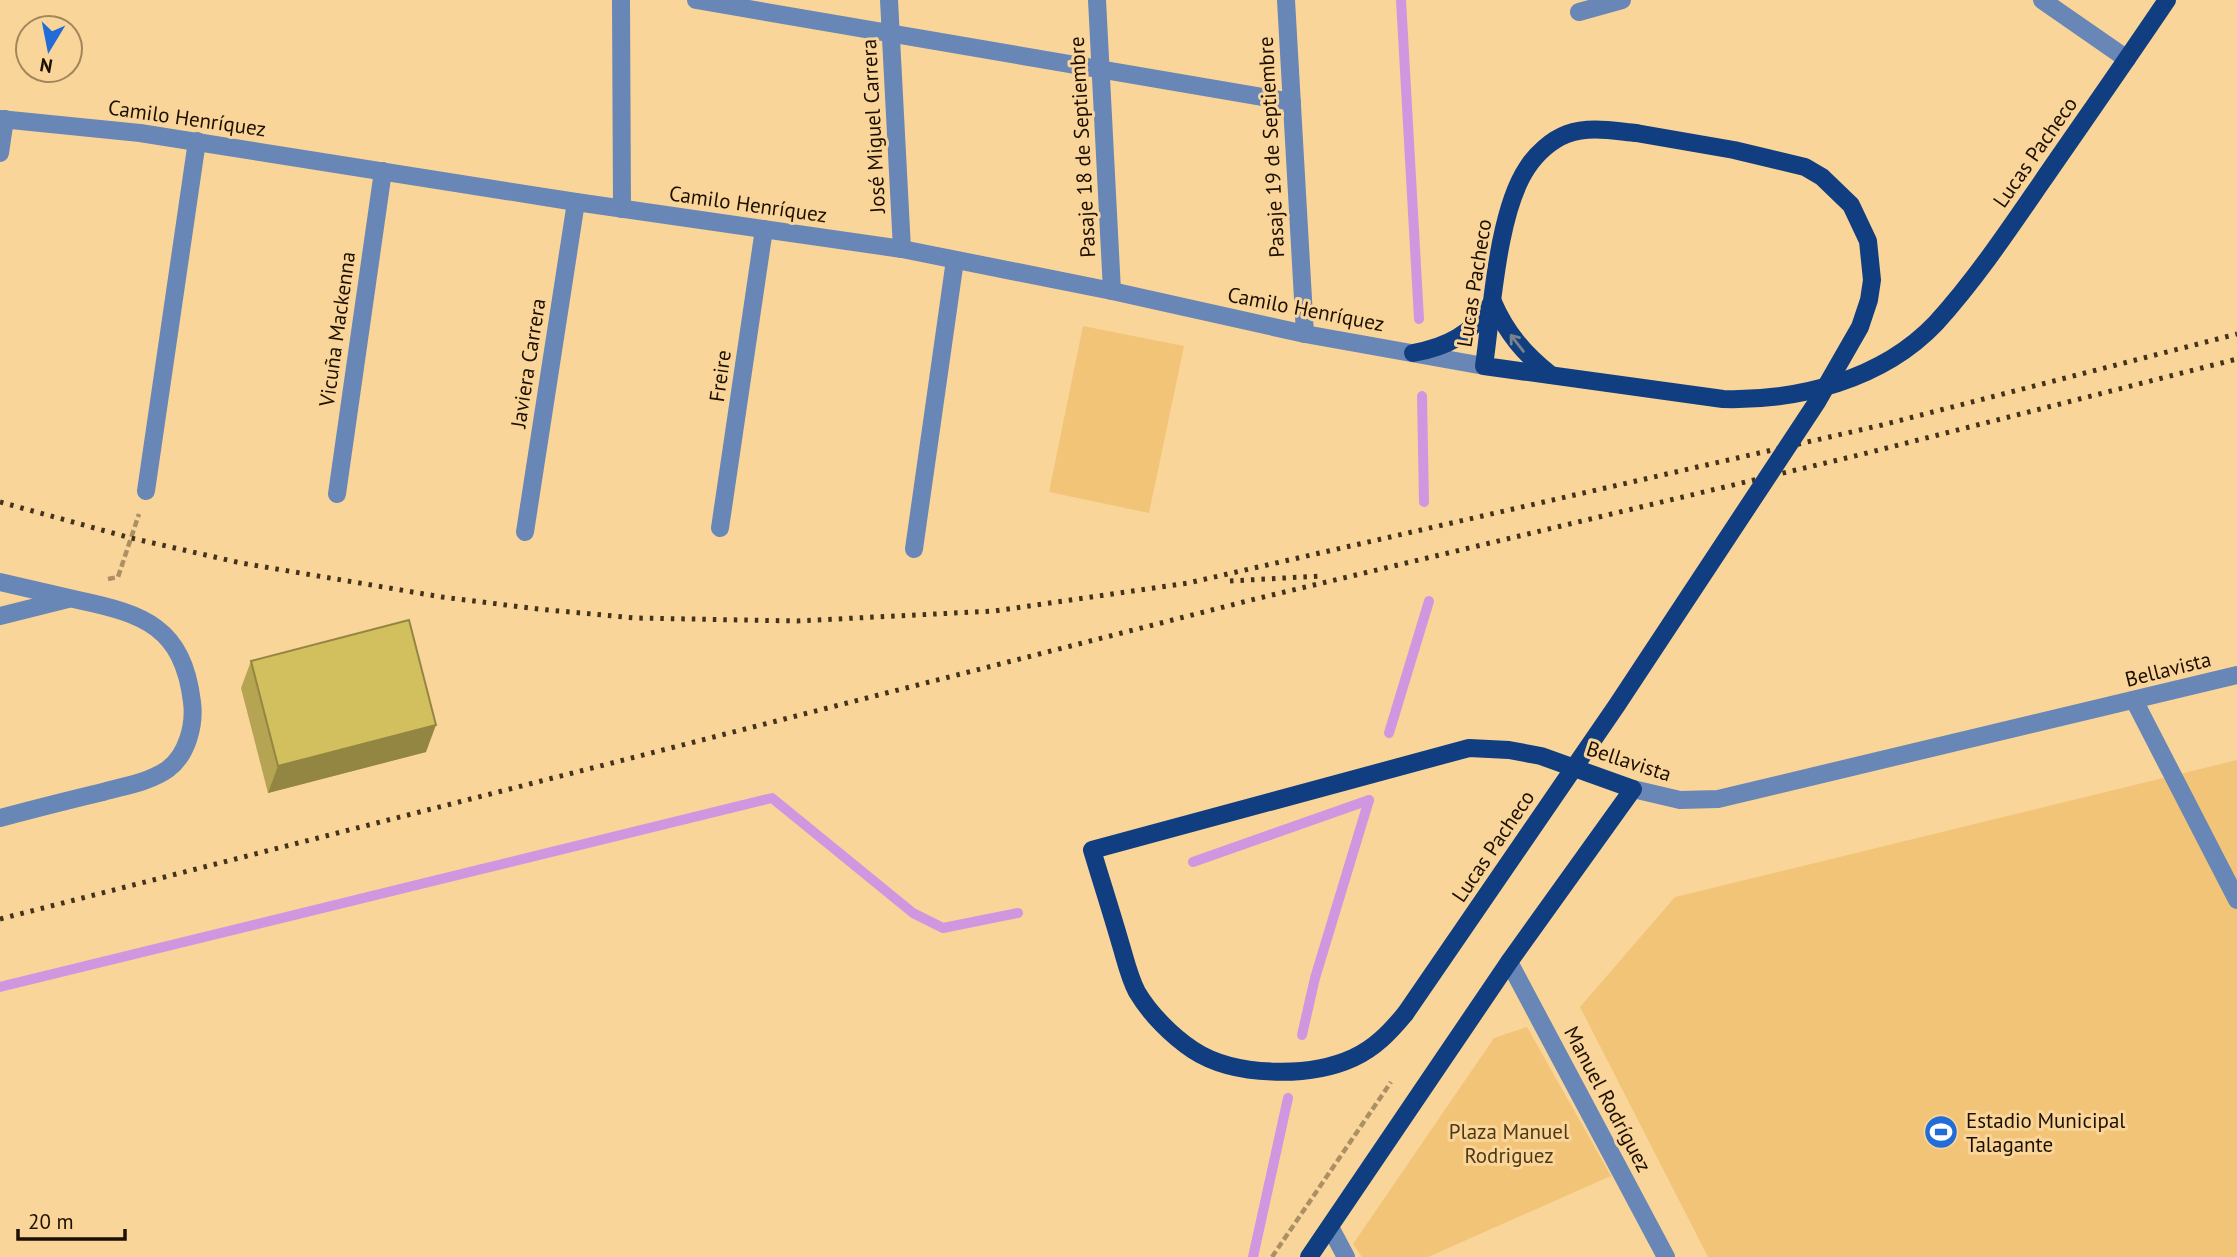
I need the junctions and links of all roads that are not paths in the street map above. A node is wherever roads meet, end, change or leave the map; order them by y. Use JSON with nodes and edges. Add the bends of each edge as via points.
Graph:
{"nodes":[{"id":1,"x":621,"y":0,"type":"edge"},
{"id":2,"x":696,"y":0,"type":"edge"},
{"id":3,"x":889,"y":0,"type":"edge"},
{"id":4,"x":1097,"y":0,"type":"edge"},
{"id":5,"x":1286,"y":0,"type":"edge"},
{"id":6,"x":1622,"y":0,"type":"edge"},
{"id":7,"x":2042,"y":0,"type":"edge"},
{"id":8,"x":2167,"y":0,"type":"edge"},
{"id":9,"x":1579,"y":12,"type":"dead end"},
{"id":10,"x":891,"y":33,"type":"junction"},
{"id":11,"x":2127,"y":59,"type":"junction"},
{"id":12,"x":1101,"y":68,"type":"junction"},
{"id":13,"x":1292,"y":102,"type":"junction"},
{"id":14,"x":3,"y":119,"type":"edge"},
{"id":15,"x":197,"y":141,"type":"junction"},
{"id":16,"x":0,"y":153,"type":"edge"},
{"id":17,"x":383,"y":171,"type":"junction"},
{"id":18,"x":576,"y":202,"type":"junction"},
{"id":19,"x":622,"y":209,"type":"junction"},
{"id":20,"x":764,"y":229,"type":"junction"},
{"id":21,"x":902,"y":249,"type":"junction"},
{"id":22,"x":955,"y":260,"type":"junction"},
{"id":23,"x":1112,"y":291,"type":"junction"},
{"id":24,"x":1493,"y":302,"type":"junction"},
{"id":25,"x":1305,"y":334,"type":"junction"},
{"id":26,"x":1413,"y":353,"type":"junction"},
{"id":27,"x":1484,"y":366,"type":"junction"},
{"id":28,"x":1552,"y":375,"type":"junction"},
{"id":29,"x":146,"y":491,"type":"road end"},
{"id":30,"x":337,"y":494,"type":"dead end"},
{"id":31,"x":720,"y":528,"type":"dead end"},
{"id":32,"x":525,"y":532,"type":"dead end"},
{"id":33,"x":914,"y":549,"type":"dead end"},
{"id":34,"x":0,"y":582,"type":"edge"},
{"id":35,"x":70,"y":598,"type":"junction"},
{"id":36,"x":0,"y":616,"type":"edge"},
{"id":37,"x":2237,"y":675,"type":"edge"},
{"id":38,"x":2134,"y":700,"type":"junction"},
{"id":39,"x":1633,"y":789,"type":"junction"},
{"id":40,"x":0,"y":818,"type":"edge"},
{"id":41,"x":1092,"y":850,"type":"joint"},
{"id":42,"x":2237,"y":900,"type":"edge"},
{"id":43,"x":1509,"y":962,"type":"junction"},
{"id":44,"x":1330,"y":1227,"type":"junction"},
{"id":45,"x":1309,"y":1257,"type":"edge"},
{"id":46,"x":1346,"y":1257,"type":"edge"},
{"id":47,"x":1666,"y":1257,"type":"edge"}],
"edges":[{"from":1,"to":19,"type":"street"},
{"from":2,"to":10,"type":"street"},
{"from":3,"to":10,"type":"street","name":"José Miguel Carrera"},
{"from":4,"to":12,"type":"street","name":"Pasaje 18 de Septiembre"},
{"from":5,"to":13,"type":"street","name":"Pasaje 19 de Septiembre"},
{"from":6,"to":9,"type":"street"},
{"from":7,"to":11,"type":"street"},
{"from":8,"to":11,"type":"main road","name":"Lucas Pacheco"},
{"from":10,"to":12,"type":"street"},
{"from":10,"to":21,"type":"street","name":"José Miguel Carrera"},
{"from":11,"to":28,"type":"main road","name":"Lucas Pacheco","via":[[1994,251],[1935,324],[1881,363],[1820,389],[1755,400]]},
{"from":12,"to":13,"type":"street"},
{"from":12,"to":23,"type":"street","name":"Pasaje 18 de Septiembre"},
{"from":13,"to":25,"type":"street","name":"Pasaje 19 de Septiembre"},
{"from":14,"to":15,"type":"street","name":"Camilo Henríquez"},
{"from":14,"to":16,"type":"street"},
{"from":15,"to":17,"type":"street","name":"Camilo Henríquez"},
{"from":15,"to":29,"type":"street"},
{"from":17,"to":18,"type":"street","name":"Camilo Henríquez"},
{"from":17,"to":30,"type":"street","name":"Vicuña Mackenna"},
{"from":18,"to":19,"type":"street","name":"Camilo Henríquez"},
{"from":18,"to":32,"type":"street","name":"Javiera Carrera"},
{"from":19,"to":20,"type":"street","name":"Camilo Henríquez"},
{"from":20,"to":21,"type":"street","name":"Camilo Henríquez"},
{"from":20,"to":31,"type":"street","name":"Freire"},
{"from":21,"to":22,"type":"street","name":"Camilo Henríquez"},
{"from":22,"to":23,"type":"street","name":"Camilo Henríquez"},
{"from":22,"to":33,"type":"street"},
{"from":23,"to":25,"type":"street","name":"Camilo Henríquez"},
{"from":24,"to":26,"type":"main road","via":[[1483,317],[1454,341]]},
{"from":24,"to":27,"type":"main road","name":"Lucas Pacheco"},
{"from":28,"to":24,"type":"main road","one_way":true,"via":[[1523,351]]},
{"from":24,"to":41,"type":"main road","name":"Lucas Pacheco","bridge":true,"via":[[1504,228],[1525,170],[1550,144],[1586,129],[1734,150],[1805,167],[1851,205],[1871,260],[1870,300],[1860,327],[1817,402],[1617,705],[1387,1036],[1352,1058],[1290,1072],[1220,1062],[1194,1051],[1156,1017],[1137,992]]},
{"from":25,"to":26,"type":"street","name":"Camilo Henríquez"},
{"from":26,"to":27,"type":"street","name":"Camilo Henríquez"},
{"from":27,"to":28,"type":"main road","name":"Lucas Pacheco"},
{"from":34,"to":35,"type":"street"},
{"from":35,"to":36,"type":"street"},
{"from":35,"to":40,"type":"street","via":[[141,617],[173,643],[188,678],[193,709],[188,740],[166,771],[137,783]]},
{"from":37,"to":38,"type":"street","name":"Bellavista"},
{"from":38,"to":39,"type":"street","name":"Bellavista","via":[[1718,799],[1679,800]]},
{"from":38,"to":42,"type":"street"},
{"from":39,"to":41,"type":"main road","name":"Bellavista","via":[[1541,756],[1469,748]]},
{"from":39,"to":43,"type":"main road"},
{"from":43,"to":44,"type":"main road"},
{"from":43,"to":47,"type":"street","name":"Manuel Rodríguez"},
{"from":44,"to":45,"type":"main road"},
{"from":44,"to":46,"type":"street"}]}
